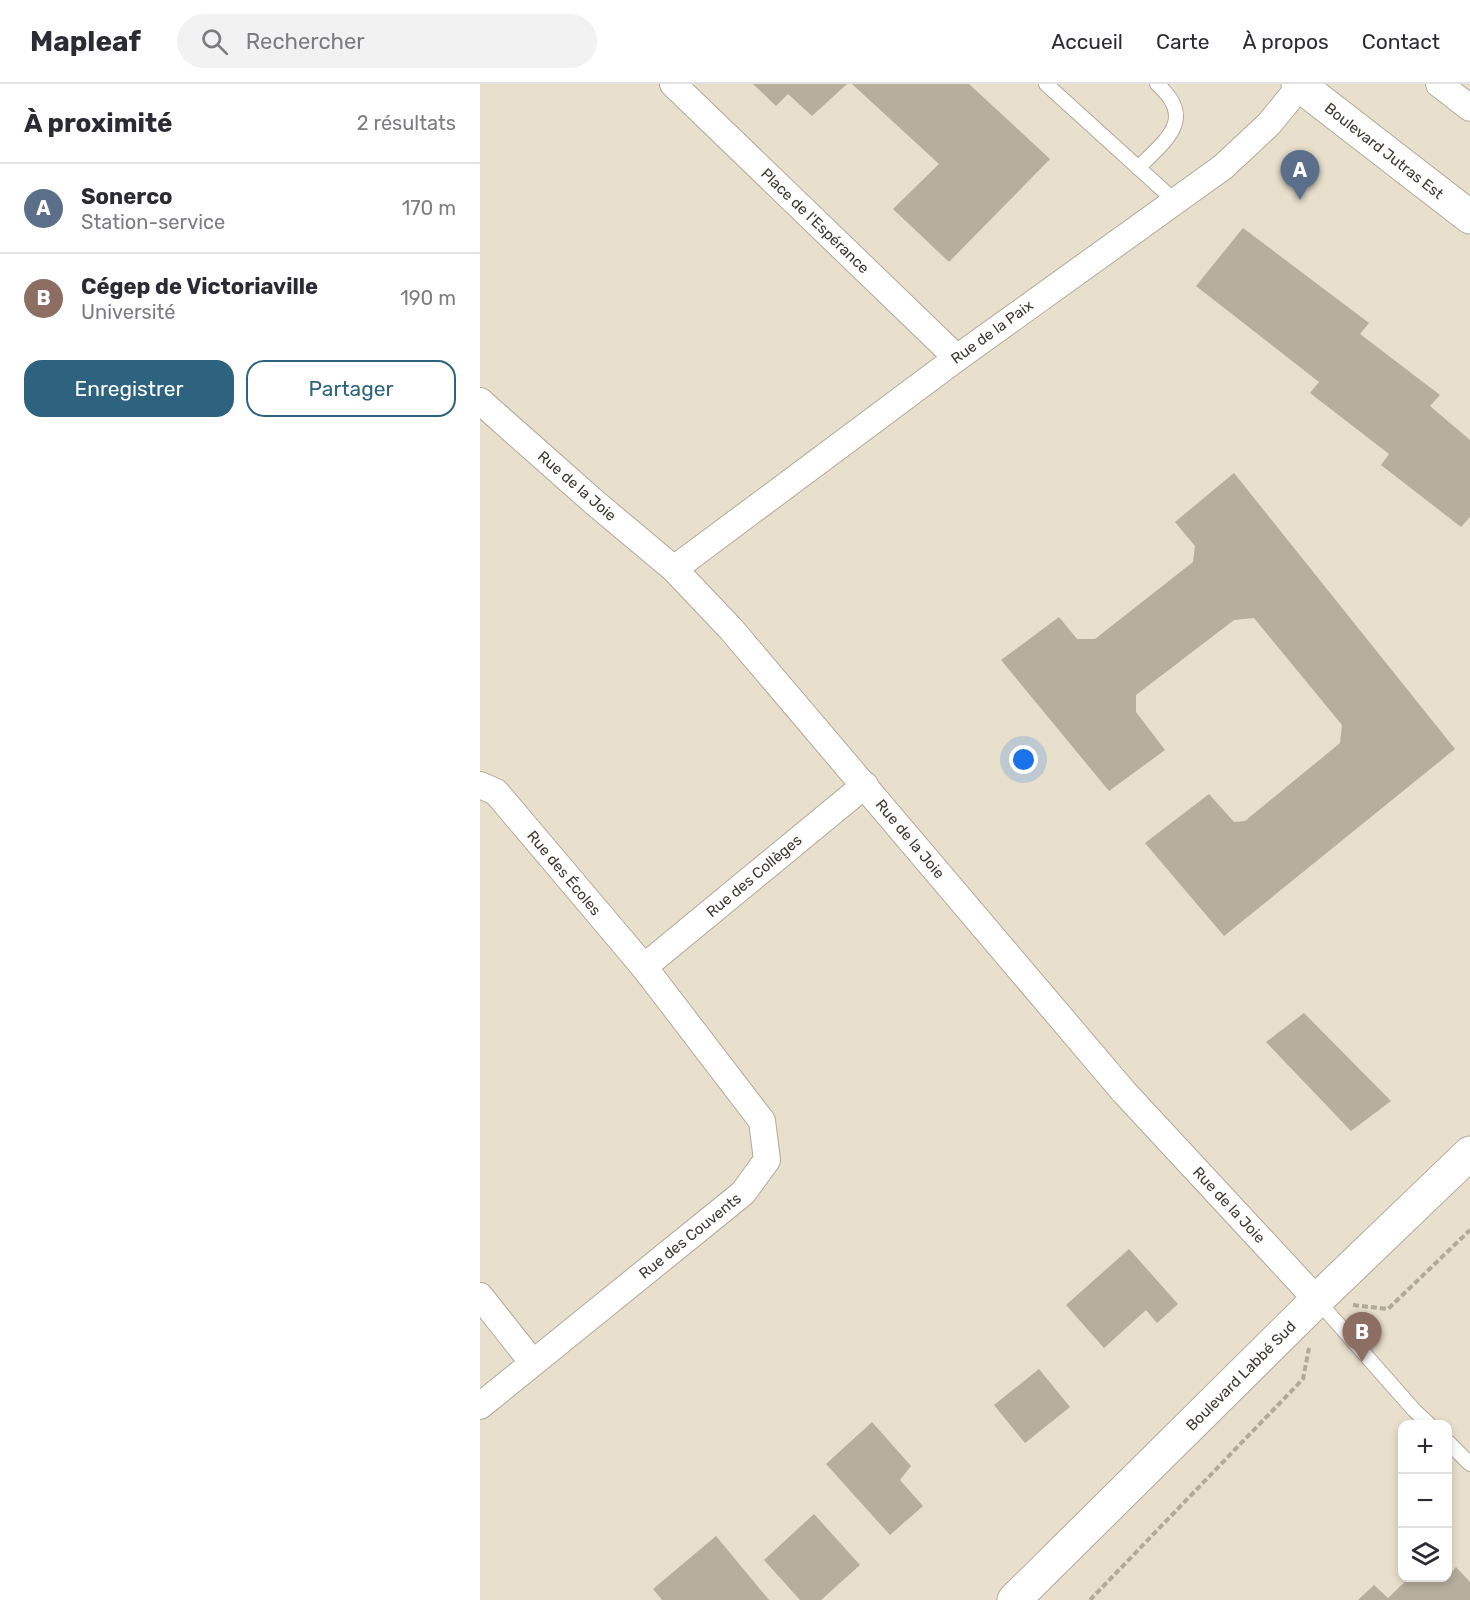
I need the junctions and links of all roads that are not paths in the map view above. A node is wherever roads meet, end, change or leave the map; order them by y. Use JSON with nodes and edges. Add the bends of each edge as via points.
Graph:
{"nodes":[{"id":1,"x":673,"y":84,"type":"edge"},
{"id":2,"x":1046,"y":84,"type":"edge"},
{"id":3,"x":1157,"y":84,"type":"edge"},
{"id":4,"x":1439,"y":84,"type":"edge"},
{"id":5,"x":1299,"y":85,"type":"edge"},
{"id":6,"x":1470,"y":108,"type":"edge"},
{"id":7,"x":1138,"y":168,"type":"junction"},
{"id":8,"x":1175,"y":201,"type":"junction"},
{"id":9,"x":1470,"y":217,"type":"edge"},
{"id":10,"x":957,"y":357,"type":"junction"},
{"id":11,"x":480,"y":401,"type":"edge"},
{"id":12,"x":674,"y":569,"type":"junction"},
{"id":13,"x":480,"y":785,"type":"edge"},
{"id":14,"x":865,"y":785,"type":"junction"},
{"id":15,"x":644,"y":967,"type":"junction"},
{"id":16,"x":1470,"y":1153,"type":"edge"},
{"id":17,"x":480,"y":1296,"type":"edge"},
{"id":18,"x":1317,"y":1300,"type":"junction"},
{"id":19,"x":533,"y":1363,"type":"junction"},
{"id":20,"x":480,"y":1406,"type":"edge"},
{"id":21,"x":1425,"y":1420,"type":"edge"},
{"id":22,"x":1452,"y":1446,"type":"edge"},
{"id":23,"x":1470,"y":1464,"type":"edge"},
{"id":24,"x":1014,"y":1600,"type":"edge"}],
"edges":[{"from":1,"to":10,"type":"street","name":"Place de l'Espérance"},
{"from":2,"to":7,"type":"lane"},
{"from":3,"to":7,"type":"lane","via":[[1170,96],[1177,116],[1171,134]]},
{"from":4,"to":6,"type":"street"},
{"from":5,"to":8,"type":"street","name":"Rue de la Paix","via":[[1269,124],[1222,167]]},
{"from":5,"to":9,"type":"main road","name":"Boulevard Jutras Est"},
{"from":7,"to":8,"type":"lane"},
{"from":8,"to":10,"type":"street","name":"Rue de la Paix"},
{"from":10,"to":12,"type":"street","name":"Rue de la Paix"},
{"from":11,"to":12,"type":"street","name":"Rue de la Joie"},
{"from":12,"to":14,"type":"street","name":"Rue de la Joie"},
{"from":13,"to":15,"type":"street","name":"Rue des Écoles","via":[[496,792]]},
{"from":14,"to":15,"type":"street","name":"Rue des Collèges"},
{"from":14,"to":18,"type":"street","name":"Rue de la Joie","via":[[1124,1092]]},
{"from":15,"to":19,"type":"street","name":"Rue des Couvents","via":[[762,1121],[767,1160],[743,1193]]},
{"from":16,"to":18,"type":"main road","name":"Boulevard Labbé Sud"},
{"from":17,"to":19,"type":"street"},
{"from":18,"to":21,"type":"lane"},
{"from":18,"to":24,"type":"main road","name":"Boulevard Labbé Sud"},
{"from":19,"to":20,"type":"street","name":"Rue des Couvents"},
{"from":22,"to":23,"type":"lane"}]}
